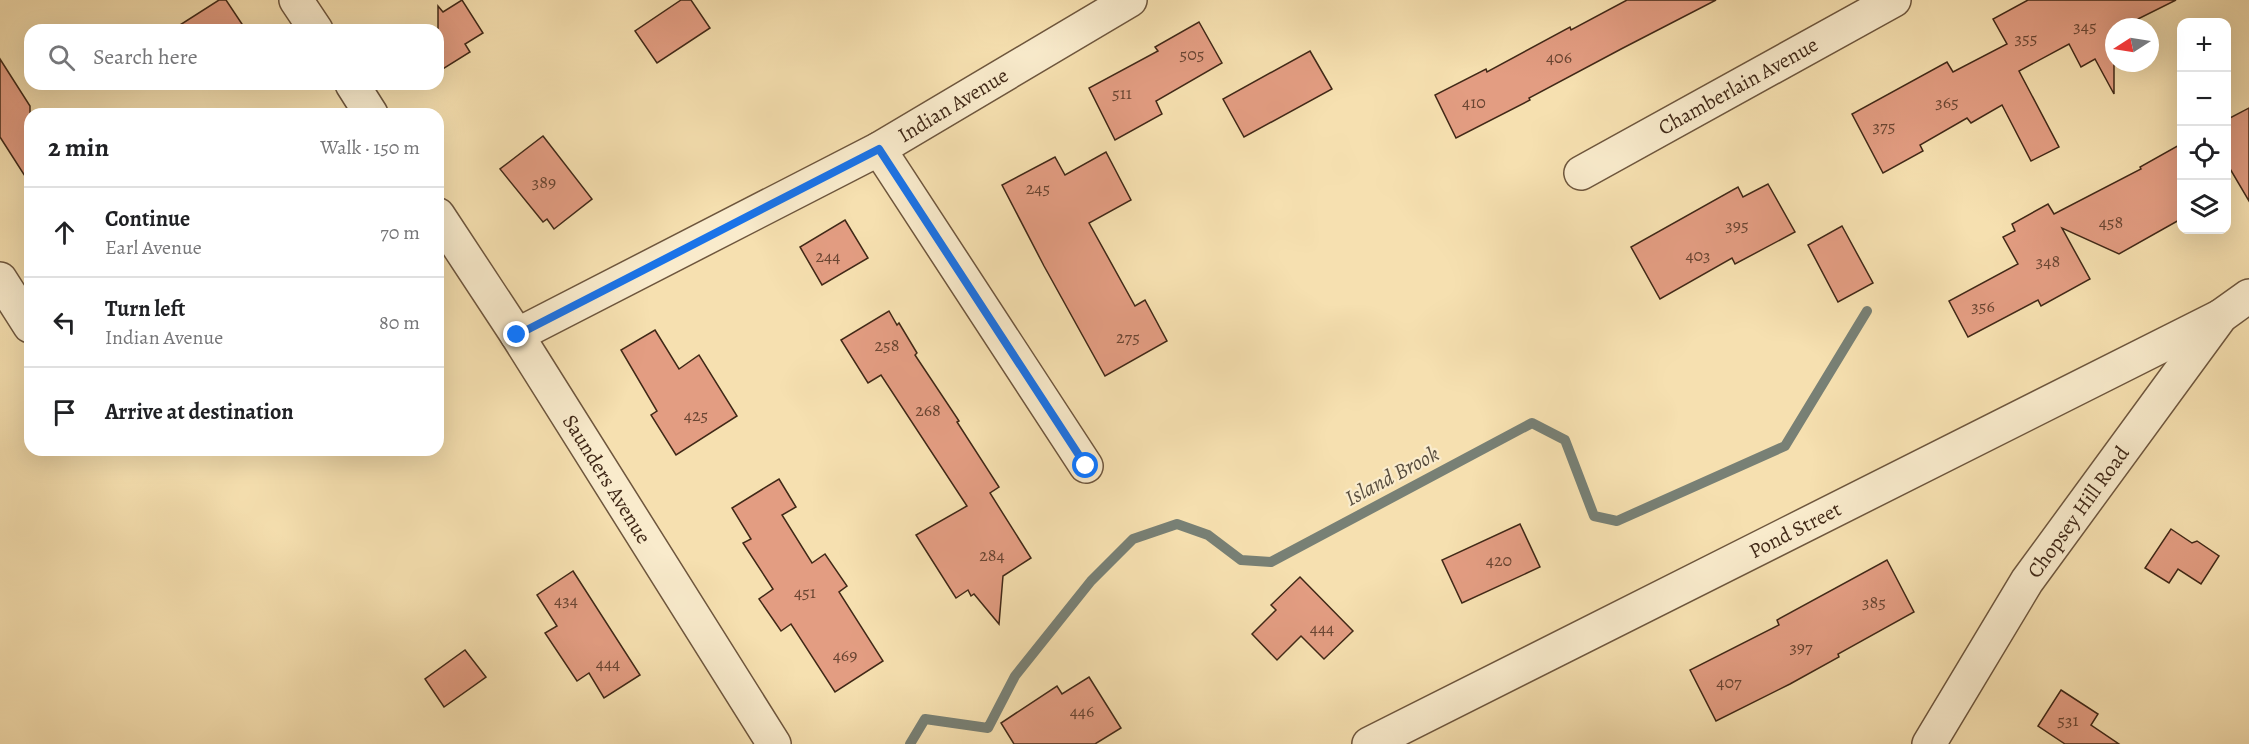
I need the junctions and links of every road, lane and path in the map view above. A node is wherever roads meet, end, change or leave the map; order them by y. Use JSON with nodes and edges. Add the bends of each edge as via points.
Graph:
{"nodes":[{"id":1,"x":296,"y":0,"type":"edge"},
{"id":2,"x":1130,"y":0,"type":"edge"},
{"id":3,"x":1894,"y":0,"type":"edge"},
{"id":4,"x":312,"y":24,"type":"edge"},
{"id":5,"x":356,"y":90,"type":"edge"},
{"id":6,"x":367,"y":108,"type":"edge"},
{"id":7,"x":879,"y":149,"type":"junction"},
{"id":8,"x":1581,"y":172,"type":"dead end"},
{"id":9,"x":444,"y":224,"type":"edge"},
{"id":10,"x":0,"y":279,"type":"edge"},
{"id":11,"x":2249,"y":296,"type":"edge"},
{"id":12,"x":2221,"y":316,"type":"junction"},
{"id":13,"x":24,"y":317,"type":"edge"},
{"id":14,"x":517,"y":335,"type":"junction"},
{"id":15,"x":1086,"y":466,"type":"dead end"},
{"id":16,"x":774,"y":744,"type":"edge"},
{"id":17,"x":1369,"y":744,"type":"edge"},
{"id":18,"x":1929,"y":744,"type":"edge"}],
"edges":[{"from":1,"to":4,"type":"street"},
{"from":2,"to":7,"type":"street","name":"Indian Avenue"},
{"from":3,"to":8,"type":"street","name":"Chamberlain Avenue"},
{"from":5,"to":6,"type":"street"},
{"from":7,"to":14,"type":"street","name":"Indian Avenue"},
{"from":7,"to":15,"type":"street"},
{"from":9,"to":14,"type":"street","name":"Saunders Avenue"},
{"from":10,"to":13,"type":"street"},
{"from":11,"to":12,"type":"street","name":"Chopsey Hill Road"},
{"from":12,"to":17,"type":"street","name":"Pond Street"},
{"from":12,"to":18,"type":"street","name":"Chopsey Hill Road","via":[[2027,581]]},
{"from":14,"to":16,"type":"street","name":"Saunders Avenue"}]}
